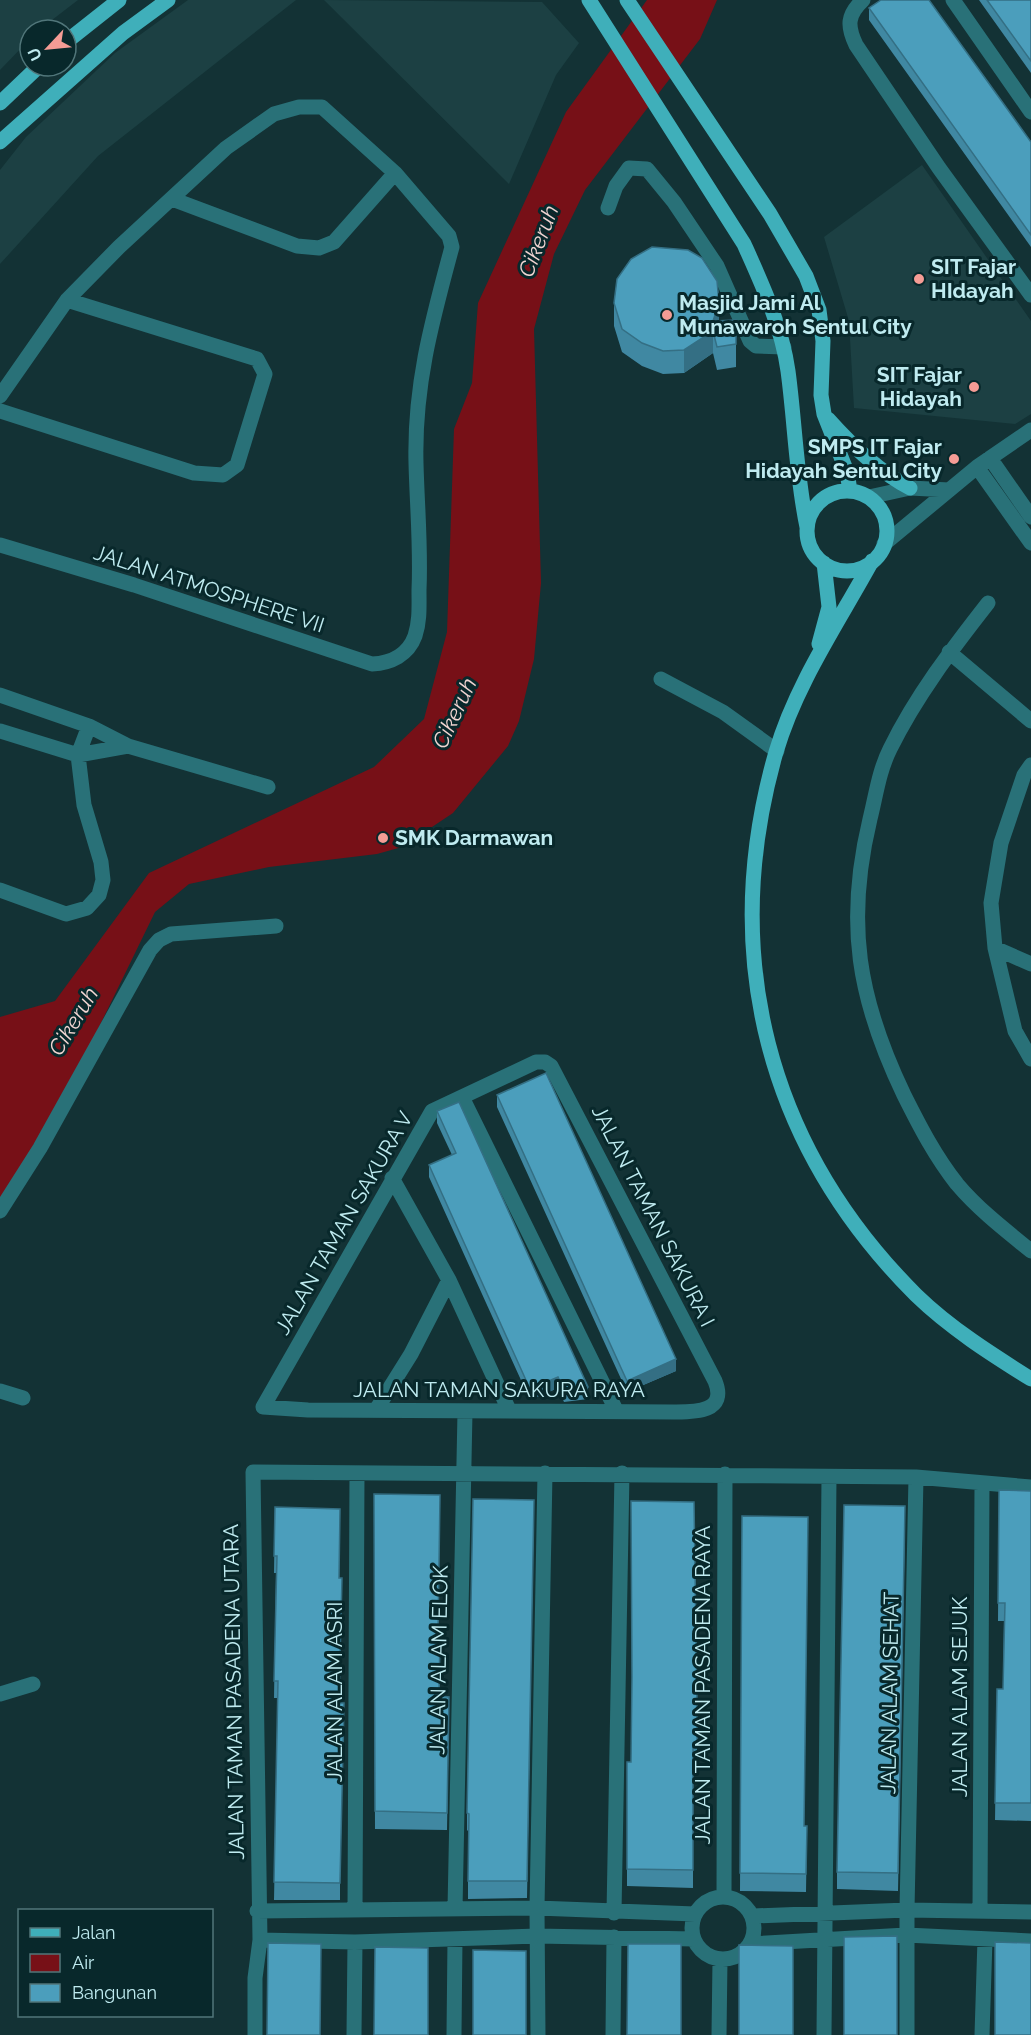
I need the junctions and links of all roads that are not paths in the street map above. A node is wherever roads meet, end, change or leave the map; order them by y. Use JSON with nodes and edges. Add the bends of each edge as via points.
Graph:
{"nodes":[{"id":1,"x":119,"y":0,"type":"edge"},
{"id":2,"x":168,"y":0,"type":"edge"},
{"id":3,"x":589,"y":0,"type":"edge"},
{"id":4,"x":863,"y":0,"type":"edge"},
{"id":5,"x":954,"y":0,"type":"edge"},
{"id":6,"x":630,"y":4,"type":"edge"},
{"id":7,"x":78,"y":32,"type":"edge"},
{"id":8,"x":26,"y":78,"type":"edge"},
{"id":9,"x":0,"y":103,"type":"edge"},
{"id":10,"x":1031,"y":112,"type":"edge"},
{"id":11,"x":0,"y":142,"type":"edge"},
{"id":12,"x":395,"y":173,"type":"junction"},
{"id":13,"x":172,"y":199,"type":"junction"},
{"id":14,"x":608,"y":208,"type":"dead end"},
{"id":15,"x":696,"y":265,"type":"edge"},
{"id":16,"x":717,"y":266,"type":"junction"},
{"id":17,"x":1031,"y":295,"type":"edge"},
{"id":18,"x":67,"y":300,"type":"junction"},
{"id":19,"x":784,"y":347,"type":"junction"},
{"id":20,"x":0,"y":396,"type":"edge"},
{"id":21,"x":0,"y":411,"type":"edge"},
{"id":22,"x":824,"y":414,"type":"junction"},
{"id":23,"x":1031,"y":430,"type":"edge"},
{"id":24,"x":984,"y":462,"type":"junction"},
{"id":25,"x":910,"y":488,"type":"junction"},
{"id":26,"x":949,"y":490,"type":"junction"},
{"id":27,"x":850,"y":491,"type":"junction"},
{"id":28,"x":868,"y":497,"type":"junction"},
{"id":29,"x":1031,"y":517,"type":"edge"},
{"id":30,"x":807,"y":527,"type":"junction"},
{"id":31,"x":1031,"y":543,"type":"edge"},
{"id":32,"x":884,"y":544,"type":"junction"},
{"id":33,"x":0,"y":545,"type":"edge"},
{"id":34,"x":872,"y":561,"type":"junction"},
{"id":35,"x":824,"y":563,"type":"junction"},
{"id":36,"x":988,"y":603,"type":"dead end"},
{"id":37,"x":949,"y":652,"type":"junction"},
{"id":38,"x":812,"y":667,"type":"junction"},
{"id":39,"x":661,"y":679,"type":"dead end"},
{"id":40,"x":0,"y":695,"type":"edge"},
{"id":41,"x":1031,"y":722,"type":"edge"},
{"id":42,"x":89,"y":726,"type":"junction"},
{"id":43,"x":0,"y":731,"type":"edge"},
{"id":44,"x":128,"y":746,"type":"junction"},
{"id":45,"x":777,"y":751,"type":"junction"},
{"id":46,"x":78,"y":755,"type":"junction"},
{"id":47,"x":1031,"y":765,"type":"edge"},
{"id":48,"x":268,"y":787,"type":"dead end"},
{"id":49,"x":0,"y":890,"type":"edge"},
{"id":50,"x":276,"y":926,"type":"dead end"},
{"id":51,"x":995,"y":948,"type":"junction"},
{"id":52,"x":1031,"y":964,"type":"edge"},
{"id":53,"x":1031,"y":1059,"type":"edge"},
{"id":54,"x":551,"y":1066,"type":"joint"},
{"id":55,"x":462,"y":1097,"type":"junction"},
{"id":56,"x":392,"y":1178,"type":"junction"},
{"id":57,"x":0,"y":1211,"type":"edge"},
{"id":58,"x":1031,"y":1251,"type":"edge"},
{"id":59,"x":449,"y":1280,"type":"junction"},
{"id":60,"x":1031,"y":1379,"type":"edge"},
{"id":61,"x":717,"y":1387,"type":"joint"},
{"id":62,"x":0,"y":1391,"type":"edge"},
{"id":63,"x":23,"y":1398,"type":"dead end"},
{"id":64,"x":263,"y":1407,"type":"joint"},
{"id":65,"x":376,"y":1410,"type":"junction"},
{"id":66,"x":509,"y":1410,"type":"junction"},
{"id":67,"x":616,"y":1410,"type":"junction"},
{"id":68,"x":465,"y":1412,"type":"junction"},
{"id":69,"x":464,"y":1472,"type":"junction"},
{"id":70,"x":545,"y":1473,"type":"junction"},
{"id":71,"x":622,"y":1473,"type":"junction"},
{"id":72,"x":357,"y":1474,"type":"junction"},
{"id":73,"x":725,"y":1474,"type":"junction"},
{"id":74,"x":829,"y":1477,"type":"junction"},
{"id":75,"x":916,"y":1477,"type":"junction"},
{"id":76,"x":982,"y":1484,"type":"junction"},
{"id":77,"x":1031,"y":1488,"type":"edge"},
{"id":78,"x":33,"y":1684,"type":"dead end"},
{"id":79,"x":0,"y":1694,"type":"edge"},
{"id":80,"x":724,"y":1896,"type":"junction"},
{"id":81,"x":537,"y":1908,"type":"junction"},
{"id":82,"x":455,"y":1909,"type":"junction"},
{"id":83,"x":355,"y":1910,"type":"junction"},
{"id":84,"x":907,"y":1910,"type":"junction"},
{"id":85,"x":980,"y":1910,"type":"junction"},
{"id":86,"x":257,"y":1911,"type":"junction"},
{"id":87,"x":1031,"y":1912,"type":"edge"},
{"id":88,"x":614,"y":1913,"type":"junction"},
{"id":89,"x":695,"y":1914,"type":"junction"},
{"id":90,"x":826,"y":1914,"type":"junction"},
{"id":91,"x":753,"y":1916,"type":"junction"},
{"id":92,"x":906,"y":1935,"type":"junction"},
{"id":93,"x":537,"y":1936,"type":"junction"},
{"id":94,"x":614,"y":1937,"type":"junction"},
{"id":95,"x":455,"y":1939,"type":"junction"},
{"id":96,"x":694,"y":1939,"type":"junction"},
{"id":97,"x":985,"y":1939,"type":"junction"},
{"id":98,"x":260,"y":1940,"type":"junction"},
{"id":99,"x":825,"y":1940,"type":"junction"},
{"id":100,"x":1031,"y":1941,"type":"edge"},
{"id":101,"x":355,"y":1942,"type":"junction"},
{"id":102,"x":751,"y":1944,"type":"junction"},
{"id":103,"x":720,"y":1960,"type":"junction"},
{"id":104,"x":255,"y":2035,"type":"edge"},
{"id":105,"x":354,"y":2035,"type":"edge"},
{"id":106,"x":454,"y":2035,"type":"edge"},
{"id":107,"x":538,"y":2035,"type":"edge"},
{"id":108,"x":613,"y":2035,"type":"edge"},
{"id":109,"x":719,"y":2035,"type":"edge"},
{"id":110,"x":824,"y":2035,"type":"edge"},
{"id":111,"x":907,"y":2035,"type":"edge"},
{"id":112,"x":982,"y":2035,"type":"edge"}],
"edges":[{"from":1,"to":7,"type":"main road"},
{"from":2,"to":11,"type":"main road","via":[[123,33]]},
{"from":3,"to":19,"type":"main road","via":[[744,244]]},
{"from":4,"to":17,"type":"street","via":[[849,18],[849,31],[856,45]]},
{"from":5,"to":10,"type":"street"},
{"from":6,"to":22,"type":"main road","via":[[770,214],[806,276],[819,310]]},
{"from":8,"to":9,"type":"main road"},
{"from":12,"to":13,"type":"street","via":[[340,237],[319,248],[297,246]]},
{"from":12,"to":13,"type":"street","via":[[322,107],[299,107],[274,114],[226,148]]},
{"from":12,"to":33,"type":"street","name":"JALAN ATMOSPHERE VII","via":[[444,229],[452,247],[418,389],[418,620],[414,638],[404,654],[386,663],[372,664],[135,585]]},
{"from":13,"to":18,"type":"street"},
{"from":14,"to":16,"type":"street","via":[[623,173],[629,168],[647,170]]},
{"from":15,"to":16,"type":"street"},
{"from":16,"to":19,"type":"street","via":[[750,341],[756,346]]},
{"from":18,"to":20,"type":"street"},
{"from":18,"to":21,"type":"street","via":[[257,359],[265,374],[237,465],[231,472],[215,477],[194,473]]},
{"from":19,"to":30,"type":"main road","via":[[800,496]]},
{"from":22,"to":25,"type":"main road","via":[[854,448]]},
{"from":22,"to":27,"type":"main road","via":[[847,472]]},
{"from":23,"to":24,"type":"street"},
{"from":24,"to":26,"type":"street"},
{"from":24,"to":29,"type":"street"},
{"from":24,"to":31,"type":"street"},
{"from":25,"to":26,"type":"street"},
{"from":25,"to":28,"type":"street"},
{"from":26,"to":32,"type":"street"},
{"from":27,"to":28,"type":"main road"},
{"from":27,"to":30,"type":"main road","via":[[821,500]]},
{"from":28,"to":32,"type":"main road","via":[[877,504],[886,523]]},
{"from":30,"to":35,"type":"main road","via":[[811,547]]},
{"from":32,"to":34,"type":"main road"},
{"from":34,"to":35,"type":"main road","via":[[864,567],[843,570]]},
{"from":34,"to":38,"type":"main road"},
{"from":35,"to":38,"type":"main road","via":[[829,607]]},
{"from":36,"to":37,"type":"street"},
{"from":37,"to":41,"type":"street"},
{"from":37,"to":58,"type":"street","via":[[890,749],[880,773],[857,889],[859,962],[877,1033],[929,1147],[959,1185]]},
{"from":38,"to":45,"type":"main road"},
{"from":39,"to":45,"type":"street","via":[[723,712]]},
{"from":40,"to":42,"type":"street"},
{"from":42,"to":44,"type":"street"},
{"from":42,"to":46,"type":"street"},
{"from":43,"to":46,"type":"street"},
{"from":44,"to":46,"type":"street"},
{"from":44,"to":48,"type":"street"},
{"from":45,"to":60,"type":"main road","via":[[757,832],[751,922],[759,1002],[778,1082],[800,1136],[830,1191],[874,1250],[918,1297],[976,1345]]},
{"from":46,"to":49,"type":"street","via":[[84,805],[101,862],[103,880],[99,895],[87,908],[66,914]]},
{"from":47,"to":51,"type":"street","via":[[1001,843],[991,903]]},
{"from":50,"to":57,"type":"street","via":[[171,934],[159,940]]},
{"from":51,"to":52,"type":"street"},
{"from":51,"to":53,"type":"street","via":[[1015,1031]]},
{"from":54,"to":55,"type":"street","name":"JALAN TAMAN SAKURA V","via":[[536,1062]]},
{"from":54,"to":61,"type":"street","name":"JALAN TAMAN SAKURA I"},
{"from":55,"to":56,"type":"street","name":"JALAN TAMAN SAKURA V","via":[[432,1111]]},
{"from":55,"to":67,"type":"street"},
{"from":56,"to":59,"type":"street"},
{"from":56,"to":64,"type":"street","name":"JALAN TAMAN SAKURA V"},
{"from":59,"to":65,"type":"street","via":[[411,1354]]},
{"from":59,"to":66,"type":"street"},
{"from":61,"to":67,"type":"street","name":"JALAN TAMAN SAKURA RAYA","via":[[716,1400],[703,1412]]},
{"from":62,"to":63,"type":"street"},
{"from":64,"to":65,"type":"street","name":"JALAN TAMAN SAKURA RAYA"},
{"from":65,"to":68,"type":"street","name":"JALAN TAMAN SAKURA RAYA"},
{"from":66,"to":67,"type":"street","name":"JALAN TAMAN SAKURA RAYA"},
{"from":66,"to":68,"type":"street","name":"JALAN TAMAN SAKURA RAYA"},
{"from":68,"to":69,"type":"street","name":"JALAN ALAM ELOK"},
{"from":69,"to":70,"type":"street"},
{"from":69,"to":72,"type":"street"},
{"from":69,"to":82,"type":"street","name":"JALAN ALAM ELOK"},
{"from":70,"to":71,"type":"street"},
{"from":70,"to":81,"type":"street"},
{"from":71,"to":73,"type":"street"},
{"from":71,"to":88,"type":"street"},
{"from":72,"to":83,"type":"street","name":"JALAN ALAM ASRI"},
{"from":72,"to":86,"type":"street","name":"JALAN TAMAN PASADENA UTARA","via":[[253,1472]]},
{"from":73,"to":74,"type":"street"},
{"from":73,"to":80,"type":"street","name":"JALAN TAMAN PASADENA RAYA"},
{"from":74,"to":75,"type":"street"},
{"from":74,"to":90,"type":"street"},
{"from":75,"to":76,"type":"street"},
{"from":75,"to":84,"type":"street","name":"JALAN ALAM SEHAT"},
{"from":76,"to":77,"type":"street"},
{"from":76,"to":85,"type":"street","name":"JALAN ALAM SEJUK"},
{"from":78,"to":79,"type":"street"},
{"from":80,"to":89,"type":"street","via":[[707,1901]]},
{"from":80,"to":91,"type":"street","via":[[741,1902]]},
{"from":81,"to":82,"type":"street"},
{"from":81,"to":88,"type":"street"},
{"from":81,"to":93,"type":"street"},
{"from":82,"to":83,"type":"street"},
{"from":83,"to":86,"type":"street"},
{"from":84,"to":85,"type":"street"},
{"from":84,"to":90,"type":"street"},
{"from":84,"to":92,"type":"street","name":"JALAN ALAM SEHAT"},
{"from":85,"to":87,"type":"street"},
{"from":86,"to":98,"type":"street","name":"JALAN TAMAN PASADENA UTARA"},
{"from":88,"to":89,"type":"street"},
{"from":89,"to":96,"type":"street"},
{"from":90,"to":91,"type":"street"},
{"from":90,"to":99,"type":"street"},
{"from":91,"to":102,"type":"street"},
{"from":92,"to":97,"type":"street"},
{"from":92,"to":99,"type":"street"},
{"from":92,"to":111,"type":"street","name":"JALAN ALAM SEHAT"},
{"from":93,"to":94,"type":"street"},
{"from":93,"to":95,"type":"street"},
{"from":93,"to":107,"type":"street"},
{"from":94,"to":96,"type":"street"},
{"from":94,"to":108,"type":"street"},
{"from":95,"to":101,"type":"street"},
{"from":95,"to":106,"type":"street"},
{"from":96,"to":103,"type":"street","via":[[704,1953]]},
{"from":97,"to":100,"type":"street"},
{"from":97,"to":112,"type":"street"},
{"from":98,"to":101,"type":"street"},
{"from":98,"to":104,"type":"street","name":"JALAN TAMAN PASADENA UTARA"},
{"from":99,"to":102,"type":"street"},
{"from":99,"to":110,"type":"street"},
{"from":101,"to":105,"type":"street"},
{"from":102,"to":103,"type":"street","via":[[737,1957]]},
{"from":103,"to":109,"type":"street"}]}
